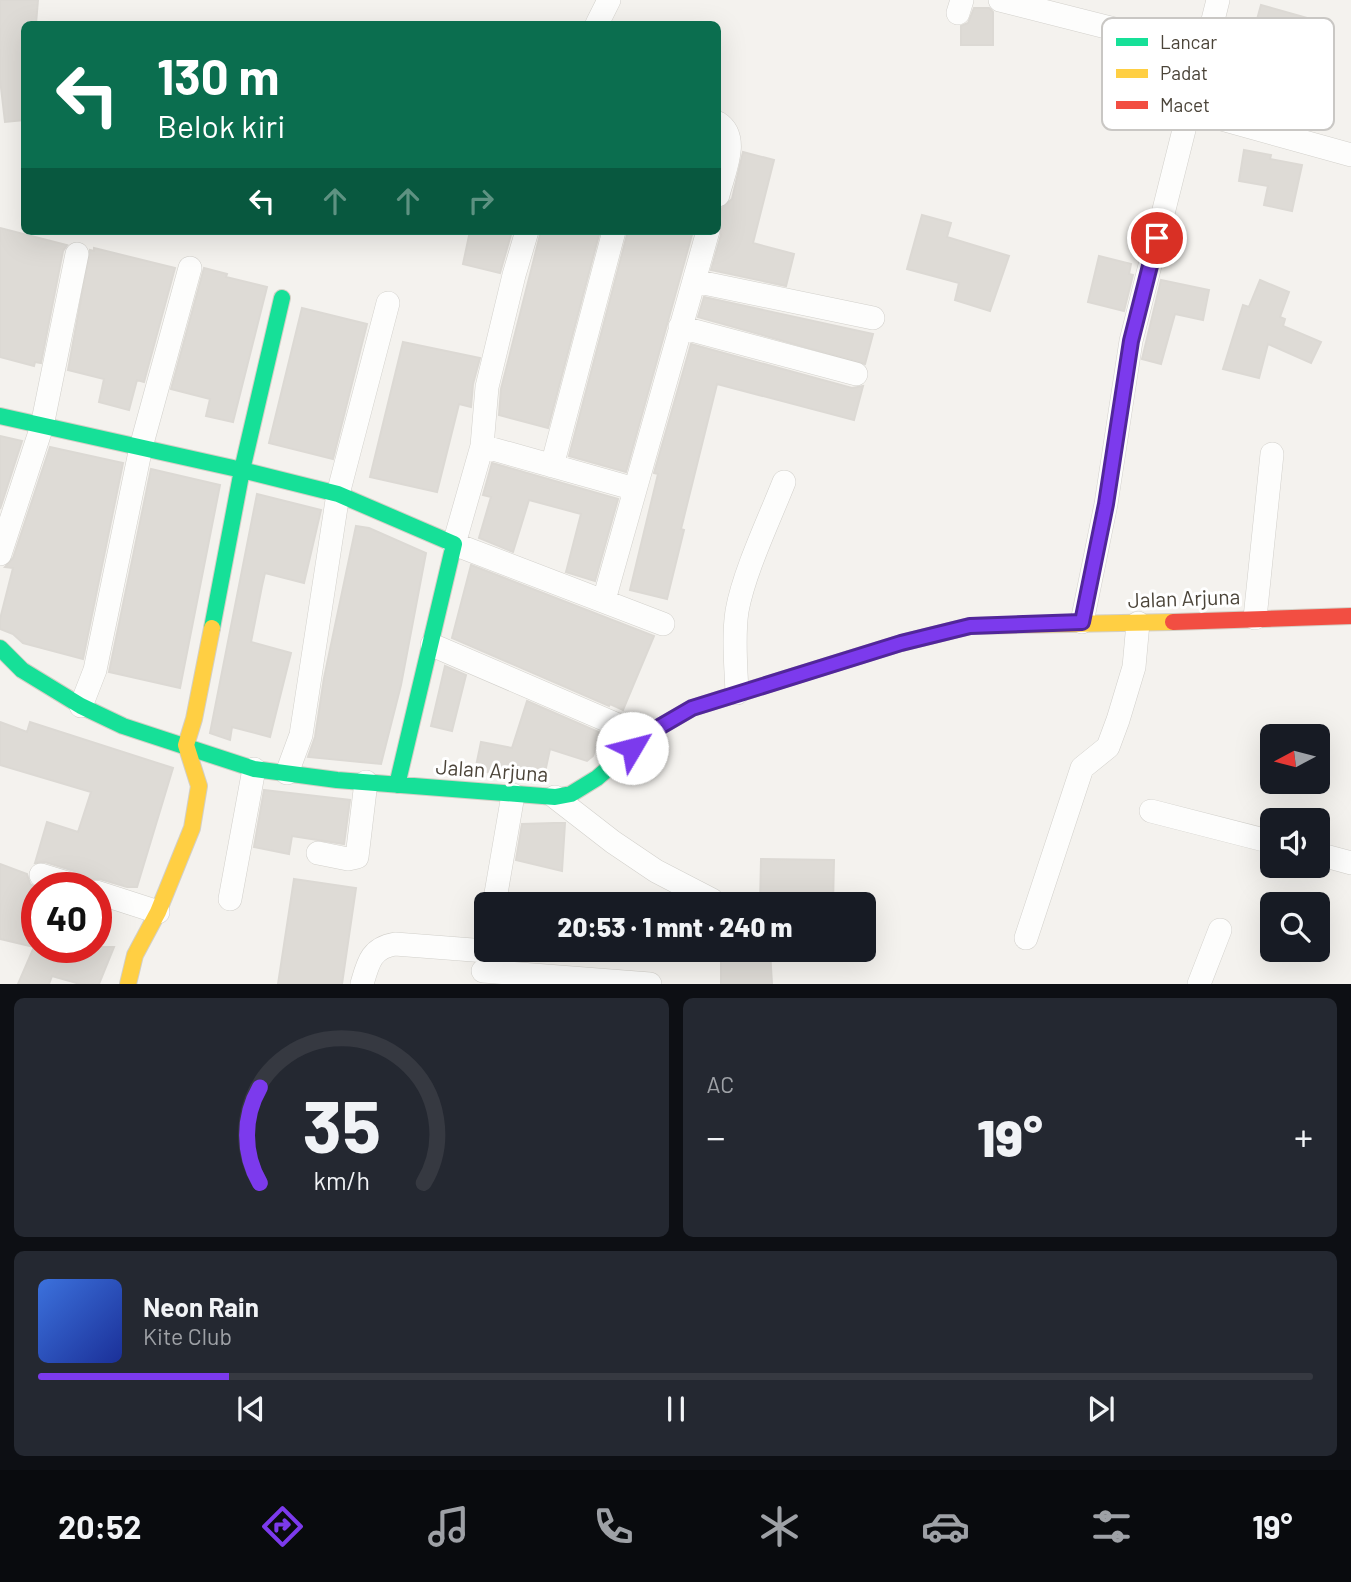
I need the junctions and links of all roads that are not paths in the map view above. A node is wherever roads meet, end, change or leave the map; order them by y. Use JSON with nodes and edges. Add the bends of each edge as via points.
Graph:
{"nodes":[{"id":1,"x":609,"y":0,"type":"edge"},
{"id":2,"x":1000,"y":0,"type":"edge"},
{"id":3,"x":1218,"y":0,"type":"edge"},
{"id":4,"x":1214,"y":18,"type":"edge"},
{"id":5,"x":598,"y":21,"type":"edge"},
{"id":6,"x":1102,"y":26,"type":"edge"},
{"id":7,"x":721,"y":126,"type":"edge"},
{"id":8,"x":1184,"y":130,"type":"edge"},
{"id":9,"x":1261,"y":130,"type":"edge"},
{"id":10,"x":1351,"y":155,"type":"edge"},
{"id":11,"x":721,"y":184,"type":"edge"},
{"id":12,"x":526,"y":235,"type":"edge"},
{"id":13,"x":613,"y":235,"type":"edge"},
{"id":14,"x":707,"y":235,"type":"edge"},
{"id":15,"x":77,"y":254,"type":"dead end"},
{"id":16,"x":190,"y":268,"type":"dead end"},
{"id":17,"x":694,"y":281,"type":"junction"},
{"id":18,"x":282,"y":298,"type":"dead end"},
{"id":19,"x":388,"y":303,"type":"dead end"},
{"id":20,"x":873,"y":318,"type":"dead end"},
{"id":21,"x":680,"y":327,"type":"junction"},
{"id":22,"x":856,"y":374,"type":"dead end"},
{"id":23,"x":0,"y":416,"type":"edge"},
{"id":24,"x":42,"y":426,"type":"junction"},
{"id":25,"x":482,"y":446,"type":"junction"},
{"id":26,"x":141,"y":447,"type":"junction"},
{"id":27,"x":1272,"y":454,"type":"dead end"},
{"id":28,"x":552,"y":466,"type":"junction"},
{"id":29,"x":242,"y":470,"type":"junction"},
{"id":30,"x":784,"y":482,"type":"dead end"},
{"id":31,"x":635,"y":489,"type":"junction"},
{"id":32,"x":338,"y":494,"type":"junction"},
{"id":33,"x":454,"y":544,"type":"junction"},
{"id":34,"x":0,"y":554,"type":"edge"},
{"id":35,"x":604,"y":600,"type":"junction"},
{"id":36,"x":1351,"y":616,"type":"edge"},
{"id":37,"x":1255,"y":618,"type":"junction"},
{"id":38,"x":1082,"y":622,"type":"junction"},
{"id":39,"x":1138,"y":623,"type":"junction"},
{"id":40,"x":663,"y":624,"type":"dead end"},
{"id":41,"x":432,"y":645,"type":"junction"},
{"id":42,"x":0,"y":648,"type":"edge"},
{"id":43,"x":737,"y":693,"type":"junction"},
{"id":44,"x":81,"y":706,"type":"junction"},
{"id":45,"x":649,"y":733,"type":"junction"},
{"id":46,"x":186,"y":744,"type":"junction"},
{"id":47,"x":254,"y":769,"type":"junction"},
{"id":48,"x":287,"y":773,"type":"junction"},
{"id":49,"x":366,"y":782,"type":"junction"},
{"id":50,"x":397,"y":785,"type":"junction"},
{"id":51,"x":513,"y":795,"type":"junction"},
{"id":52,"x":555,"y":797,"type":"junction"},
{"id":53,"x":1151,"y":810,"type":"dead end"},
{"id":54,"x":1260,"y":839,"type":"edge"},
{"id":55,"x":318,"y":853,"type":"dead end"},
{"id":56,"x":1330,"y":857,"type":"edge"},
{"id":57,"x":1351,"y":863,"type":"edge"},
{"id":58,"x":496,"y":892,"type":"edge"},
{"id":59,"x":697,"y":892,"type":"edge"},
{"id":60,"x":112,"y":897,"type":"edge"},
{"id":61,"x":230,"y":899,"type":"dead end"},
{"id":62,"x":158,"y":912,"type":"junction"},
{"id":63,"x":1220,"y":930,"type":"dead end"},
{"id":64,"x":1026,"y":938,"type":"dead end"},
{"id":65,"x":485,"y":963,"type":"edge"},
{"id":66,"x":128,"y":984,"type":"edge"},
{"id":67,"x":362,"y":984,"type":"edge"},
{"id":68,"x":650,"y":984,"type":"edge"},
{"id":69,"x":1199,"y":984,"type":"edge"}],
"edges":[{"from":1,"to":5,"type":"street"},
{"from":2,"to":6,"type":"street"},
{"from":3,"to":4,"type":"street"},
{"from":7,"to":11,"type":"street","via":[[729,136],[730,151]]},
{"from":8,"to":38,"type":"street","via":[[1131,341]]},
{"from":9,"to":10,"type":"street"},
{"from":12,"to":25,"type":"street","via":[[487,387]]},
{"from":13,"to":28,"type":"street"},
{"from":14,"to":17,"type":"street"},
{"from":15,"to":24,"type":"street"},
{"from":16,"to":26,"type":"street"},
{"from":17,"to":20,"type":"street"},
{"from":17,"to":21,"type":"street"},
{"from":18,"to":29,"type":"street"},
{"from":19,"to":32,"type":"street"},
{"from":21,"to":22,"type":"street"},
{"from":21,"to":31,"type":"street"},
{"from":23,"to":24,"type":"street"},
{"from":24,"to":26,"type":"street"},
{"from":24,"to":34,"type":"street"},
{"from":25,"to":28,"type":"street"},
{"from":25,"to":33,"type":"street"},
{"from":26,"to":29,"type":"street"},
{"from":26,"to":44,"type":"street","via":[[95,670]]},
{"from":27,"to":37,"type":"street"},
{"from":28,"to":31,"type":"street"},
{"from":29,"to":32,"type":"street"},
{"from":29,"to":46,"type":"street"},
{"from":30,"to":43,"type":"street","via":[[738,609]]},
{"from":31,"to":35,"type":"street"},
{"from":32,"to":33,"type":"street"},
{"from":32,"to":48,"type":"street","via":[[301,735]]},
{"from":33,"to":35,"type":"street"},
{"from":33,"to":41,"type":"street"},
{"from":35,"to":40,"type":"street"},
{"from":36,"to":37,"type":"street","name":"Jalan Arjuna"},
{"from":37,"to":39,"type":"street","name":"Jalan Arjuna"},
{"from":38,"to":39,"type":"street","name":"Jalan Arjuna"},
{"from":38,"to":43,"type":"street","name":"Jalan Arjuna","via":[[970,626]]},
{"from":39,"to":64,"type":"street","via":[[1134,667],[1118,720],[1108,747],[1082,768]]},
{"from":41,"to":45,"type":"street","via":[[634,732]]},
{"from":41,"to":50,"type":"street"},
{"from":42,"to":44,"type":"street","name":"Jalan Arjuna","via":[[22,670]]},
{"from":43,"to":45,"type":"street","name":"Jalan Arjuna","via":[[692,708]]},
{"from":44,"to":46,"type":"street","name":"Jalan Arjuna","via":[[124,726]]},
{"from":45,"to":52,"type":"street","name":"Jalan Arjuna","via":[[597,778],[571,794]]},
{"from":46,"to":47,"type":"street","name":"Jalan Arjuna"},
{"from":46,"to":62,"type":"street","via":[[199,786],[192,828]]},
{"from":47,"to":48,"type":"street","name":"Jalan Arjuna"},
{"from":47,"to":61,"type":"street"},
{"from":48,"to":49,"type":"street","name":"Jalan Arjuna"},
{"from":49,"to":50,"type":"street","name":"Jalan Arjuna"},
{"from":49,"to":55,"type":"street","via":[[357,857]]},
{"from":50,"to":51,"type":"street","name":"Jalan Arjuna"},
{"from":51,"to":52,"type":"street","name":"Jalan Arjuna"},
{"from":51,"to":58,"type":"street"},
{"from":52,"to":59,"type":"street","via":[[656,871]]},
{"from":53,"to":54,"type":"street"},
{"from":56,"to":57,"type":"street"},
{"from":60,"to":62,"type":"street"},
{"from":62,"to":66,"type":"street","via":[[135,955]]},
{"from":63,"to":69,"type":"street"},
{"from":65,"to":67,"type":"street","via":[[395,944],[369,959]]},
{"from":65,"to":68,"type":"street"}]}
